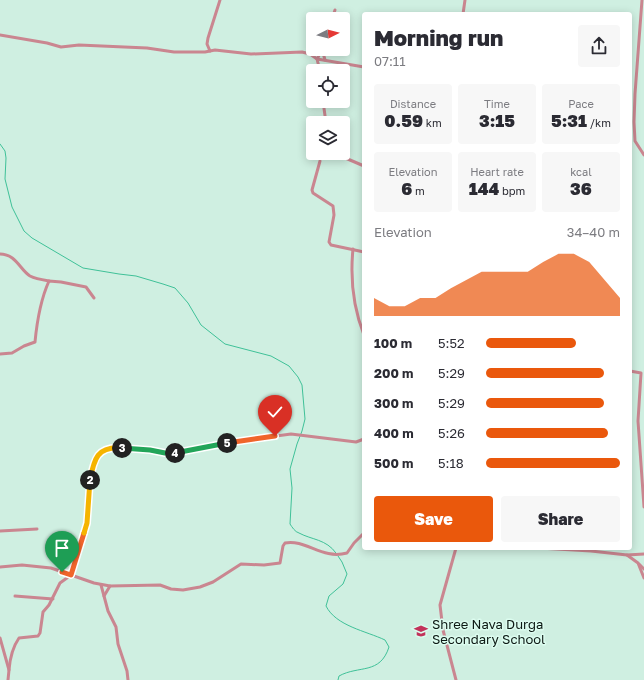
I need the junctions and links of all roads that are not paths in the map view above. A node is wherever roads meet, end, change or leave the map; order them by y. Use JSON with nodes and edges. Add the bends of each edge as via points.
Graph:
{"nodes":[{"id":1,"x":220,"y":0,"type":"edge"},
{"id":2,"x":465,"y":0,"type":"edge"},
{"id":3,"x":642,"y":0,"type":"edge"},
{"id":4,"x":463,"y":12,"type":"edge"},
{"id":5,"x":0,"y":35,"type":"edge"},
{"id":6,"x":210,"y":51,"type":"junction"},
{"id":7,"x":319,"y":56,"type":"edge"},
{"id":8,"x":325,"y":56,"type":"edge"},
{"id":9,"x":317,"y":59,"type":"junction"},
{"id":10,"x":325,"y":60,"type":"junction"},
{"id":11,"x":318,"y":64,"type":"edge"},
{"id":12,"x":362,"y":67,"type":"edge"},
{"id":13,"x":634,"y":122,"type":"joint"},
{"id":14,"x":644,"y":155,"type":"edge"},
{"id":15,"x":350,"y":160,"type":"edge"},
{"id":16,"x":320,"y":161,"type":"dead end"},
{"id":17,"x":362,"y":165,"type":"edge"},
{"id":18,"x":353,"y":249,"type":"junction"},
{"id":19,"x":362,"y":251,"type":"edge"},
{"id":20,"x":0,"y":254,"type":"edge"},
{"id":21,"x":49,"y":281,"type":"junction"},
{"id":22,"x":94,"y":298,"type":"dead end"},
{"id":23,"x":362,"y":330,"type":"edge"},
{"id":24,"x":0,"y":354,"type":"edge"},
{"id":25,"x":632,"y":371,"type":"edge"},
{"id":26,"x":642,"y":373,"type":"edge"},
{"id":27,"x":362,"y":440,"type":"edge"},
{"id":28,"x":644,"y":507,"type":"edge"},
{"id":29,"x":36,"y":529,"type":"dead end"},
{"id":30,"x":0,"y":531,"type":"edge"},
{"id":31,"x":362,"y":535,"type":"edge"},
{"id":32,"x":455,"y":550,"type":"edge"},
{"id":33,"x":574,"y":550,"type":"edge"},
{"id":34,"x":644,"y":554,"type":"edge"},
{"id":35,"x":626,"y":555,"type":"junction"},
{"id":36,"x":638,"y":563,"type":"junction"},
{"id":37,"x":0,"y":567,"type":"edge"},
{"id":38,"x":644,"y":569,"type":"edge"},
{"id":39,"x":71,"y":575,"type":"junction"},
{"id":40,"x":644,"y":578,"type":"edge"},
{"id":41,"x":101,"y":585,"type":"junction"},
{"id":42,"x":110,"y":586,"type":"junction"},
{"id":43,"x":15,"y":596,"type":"dead end"},
{"id":44,"x":104,"y":596,"type":"junction"},
{"id":45,"x":52,"y":599,"type":"junction"},
{"id":46,"x":0,"y":639,"type":"edge"},
{"id":47,"x":9,"y":670,"type":"junction"},
{"id":48,"x":8,"y":680,"type":"edge"},
{"id":49,"x":128,"y":680,"type":"edge"},
{"id":50,"x":456,"y":680,"type":"edge"}],
"edges":[{"from":1,"to":6,"type":"street","via":[[208,38]]},
{"from":2,"to":4,"type":"street"},
{"from":3,"to":13,"type":"street"},
{"from":5,"to":6,"type":"street","via":[[61,47],[79,45],[147,48],[174,52]]},
{"from":6,"to":9,"type":"street","via":[[251,54],[302,52]]},
{"from":7,"to":9,"type":"street"},
{"from":8,"to":10,"type":"street"},
{"from":9,"to":10,"type":"street"},
{"from":9,"to":11,"type":"street"},
{"from":10,"to":12,"type":"street"},
{"from":13,"to":14,"type":"street","via":[[635,141]]},
{"from":15,"to":17,"type":"street"},
{"from":16,"to":18,"type":"street","via":[[312,190],[333,206],[329,242],[334,246]]},
{"from":18,"to":19,"type":"street"},
{"from":18,"to":23,"type":"street","via":[[353,295]]},
{"from":20,"to":21,"type":"street","via":[[5,254],[16,261],[29,276]]},
{"from":21,"to":22,"type":"street","via":[[86,287]]},
{"from":21,"to":24,"type":"street","via":[[42,298],[35,342],[12,353]]},
{"from":25,"to":26,"type":"street"},
{"from":26,"to":28,"type":"street","via":[[638,421]]},
{"from":27,"to":39,"type":"street","via":[[356,442],[291,434],[204,446],[183,452],[107,448],[94,462],[89,486],[87,523]]},
{"from":29,"to":30,"type":"street"},
{"from":31,"to":42,"type":"street","via":[[347,553],[340,554],[330,555],[290,542],[285,543],[280,563],[241,564],[200,587],[183,590],[160,585]]},
{"from":32,"to":50,"type":"street","via":[[440,605],[443,630]]},
{"from":33,"to":35,"type":"street"},
{"from":34,"to":35,"type":"street"},
{"from":35,"to":36,"type":"street"},
{"from":36,"to":38,"type":"street"},
{"from":36,"to":40,"type":"street"},
{"from":37,"to":39,"type":"street","via":[[22,564],[51,568]]},
{"from":39,"to":41,"type":"street"},
{"from":39,"to":45,"type":"street","via":[[60,583]]},
{"from":41,"to":42,"type":"street"},
{"from":41,"to":44,"type":"street"},
{"from":42,"to":44,"type":"street"},
{"from":43,"to":45,"type":"street"},
{"from":44,"to":49,"type":"street","via":[[116,627]]},
{"from":45,"to":47,"type":"street","via":[[43,612],[38,636],[19,638],[14,645]]},
{"from":46,"to":47,"type":"street"},
{"from":47,"to":48,"type":"street"}]}
